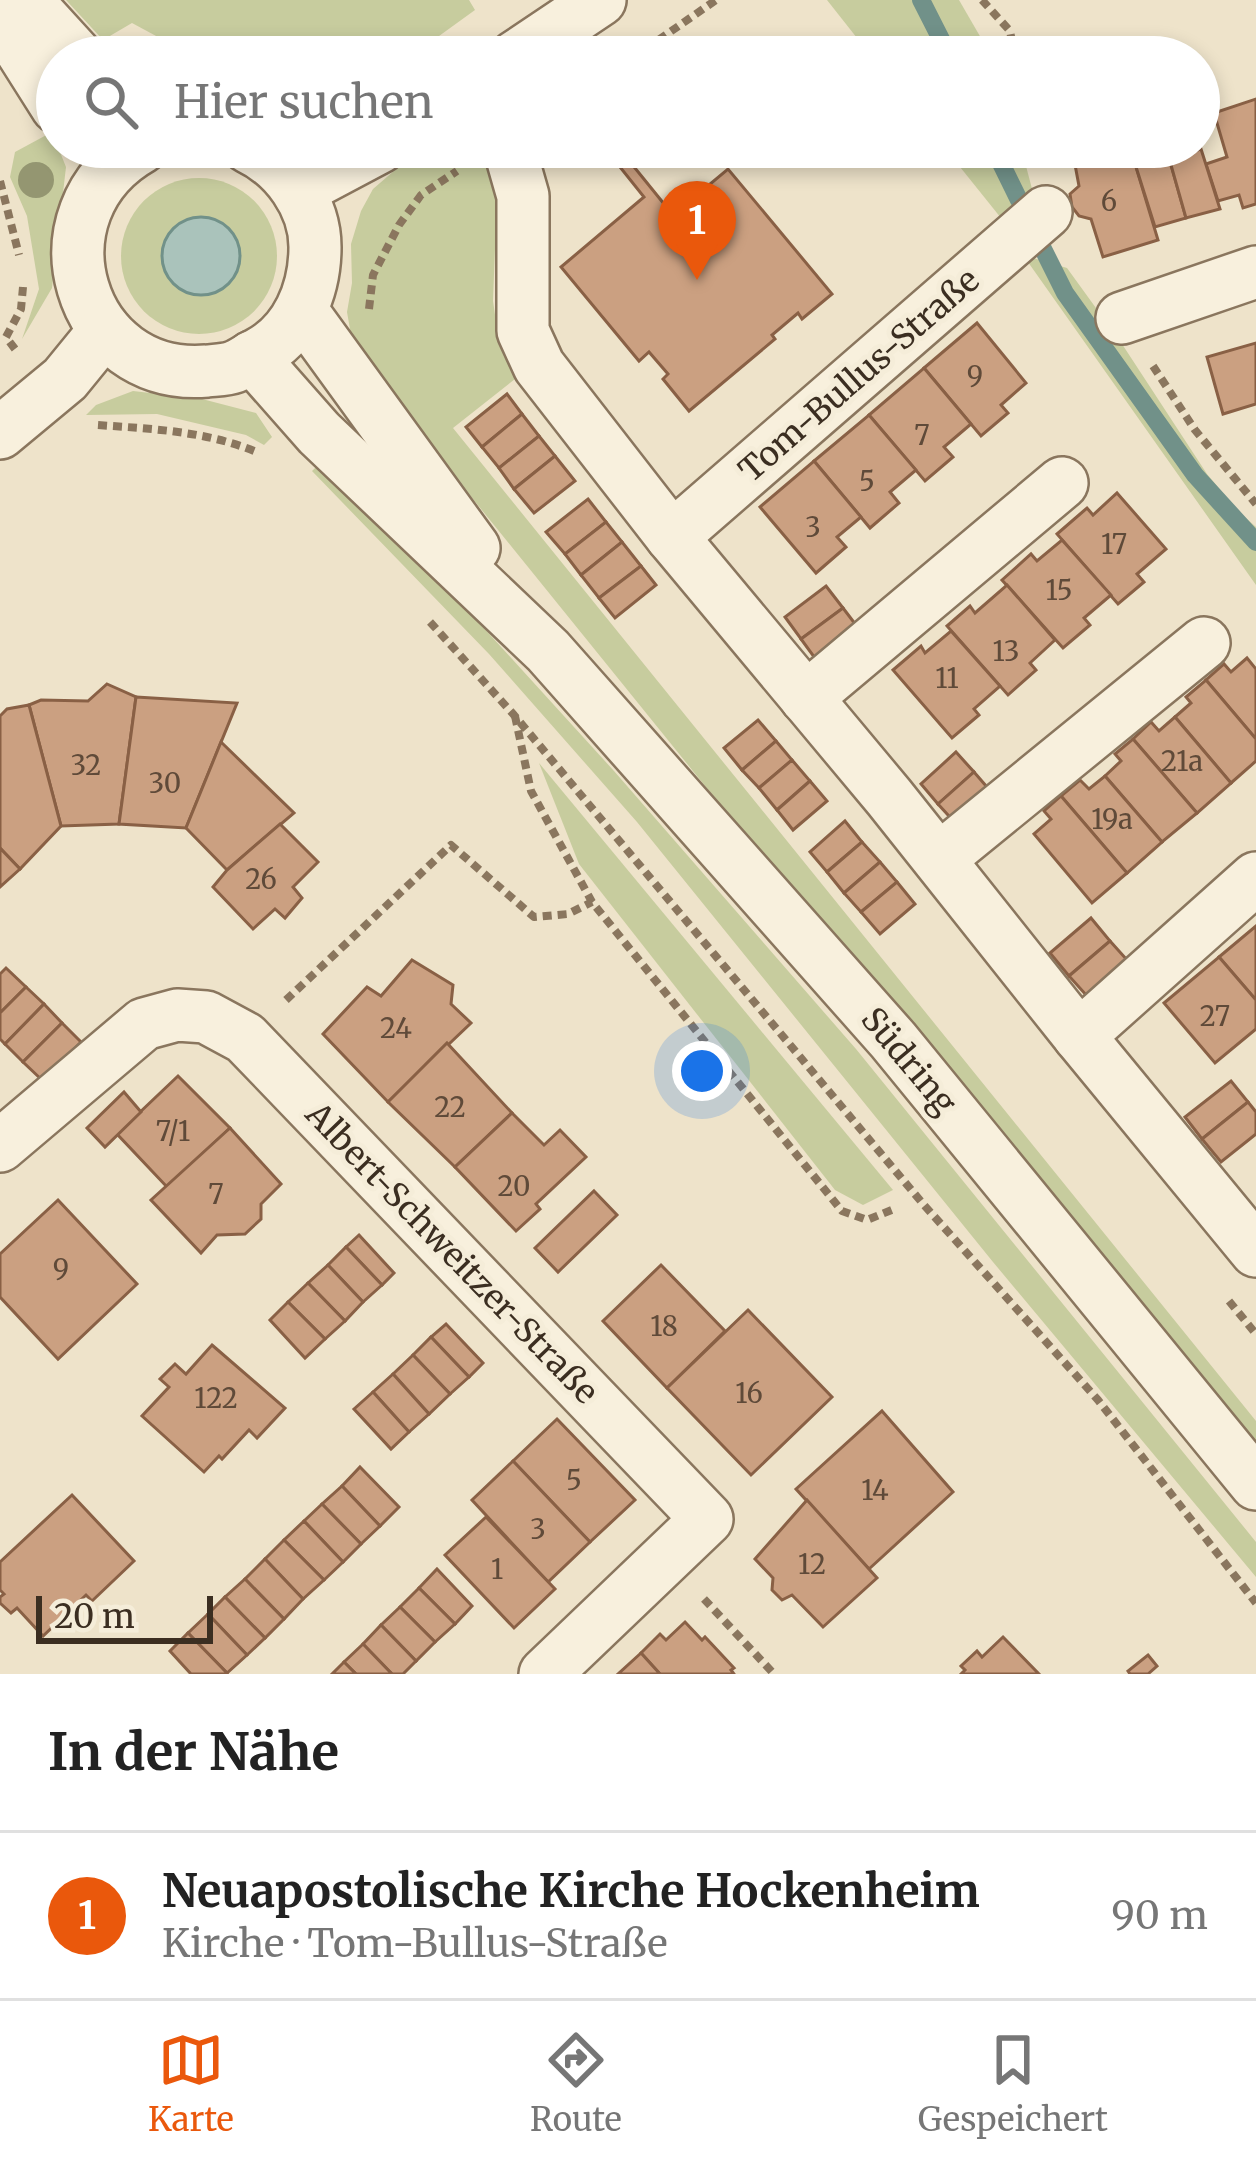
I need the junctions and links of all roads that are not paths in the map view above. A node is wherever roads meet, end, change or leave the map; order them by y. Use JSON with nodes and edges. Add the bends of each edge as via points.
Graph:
{"nodes":[{"id":1,"x":26,"y":0,"type":"edge"},
{"id":2,"x":600,"y":0,"type":"edge"},
{"id":3,"x":0,"y":17,"type":"edge"},
{"id":4,"x":59,"y":36,"type":"edge"},
{"id":5,"x":546,"y":36,"type":"edge"},
{"id":6,"x":36,"y":74,"type":"edge"},
{"id":7,"x":92,"y":168,"type":"edge"},
{"id":8,"x":278,"y":168,"type":"edge"},
{"id":9,"x":340,"y":168,"type":"edge"},
{"id":10,"x":515,"y":168,"type":"edge"},
{"id":11,"x":299,"y":190,"type":"junction"},
{"id":12,"x":1046,"y":212,"type":"dead end"},
{"id":13,"x":1256,"y":272,"type":"edge"},
{"id":14,"x":302,"y":311,"type":"junction"},
{"id":15,"x":1122,"y":318,"type":"dead end"},
{"id":16,"x":105,"y":330,"type":"junction"},
{"id":17,"x":252,"y":357,"type":"junction"},
{"id":18,"x":0,"y":433,"type":"edge"},
{"id":19,"x":1062,"y":483,"type":"dead end"},
{"id":20,"x":672,"y":537,"type":"junction"},
{"id":21,"x":1204,"y":643,"type":"dead end"},
{"id":22,"x":548,"y":651,"type":"junction"},
{"id":23,"x":806,"y":698,"type":"junction"},
{"id":24,"x":939,"y":859,"type":"junction"},
{"id":25,"x":1256,"y":878,"type":"edge"},
{"id":26,"x":1079,"y":1036,"type":"junction"},
{"id":27,"x":0,"y":1146,"type":"edge"},
{"id":28,"x":1256,"y":1251,"type":"edge"},
{"id":29,"x":1256,"y":1484,"type":"edge"},
{"id":30,"x":545,"y":1674,"type":"edge"}],
"edges":[{"from":1,"to":4,"type":"street"},
{"from":2,"to":5,"type":"street"},
{"from":3,"to":6,"type":"street"},
{"from":7,"to":16,"type":"street","via":[[77,241],[82,290]]},
{"from":8,"to":11,"type":"street"},
{"from":9,"to":11,"type":"street"},
{"from":10,"to":20,"type":"street","via":[[523,196],[524,331],[539,366]]},
{"from":11,"to":14,"type":"street","via":[[315,231],[315,273]]},
{"from":12,"to":20,"type":"street","name":"Tom-Bullus-Straße"},
{"from":13,"to":15,"type":"street"},
{"from":14,"to":17,"type":"street","via":[[273,346]]},
{"from":14,"to":22,"type":"street","name":"Südring"},
{"from":16,"to":17,"type":"street","via":[[144,362],[182,373],[231,368]]},
{"from":16,"to":18,"type":"street","via":[[64,379]]},
{"from":17,"to":22,"type":"street","name":"Südring","via":[[319,433]]},
{"from":19,"to":23,"type":"street"},
{"from":20,"to":23,"type":"street"},
{"from":21,"to":24,"type":"street"},
{"from":22,"to":29,"type":"street","name":"Südring","via":[[893,1040]]},
{"from":23,"to":24,"type":"street"},
{"from":24,"to":26,"type":"street"},
{"from":25,"to":26,"type":"street"},
{"from":26,"to":28,"type":"street"},
{"from":27,"to":30,"type":"street","name":"Albert-Schweitzer-Straße","via":[[144,1024],[206,1017],[245,1038],[707,1519]]}]}
